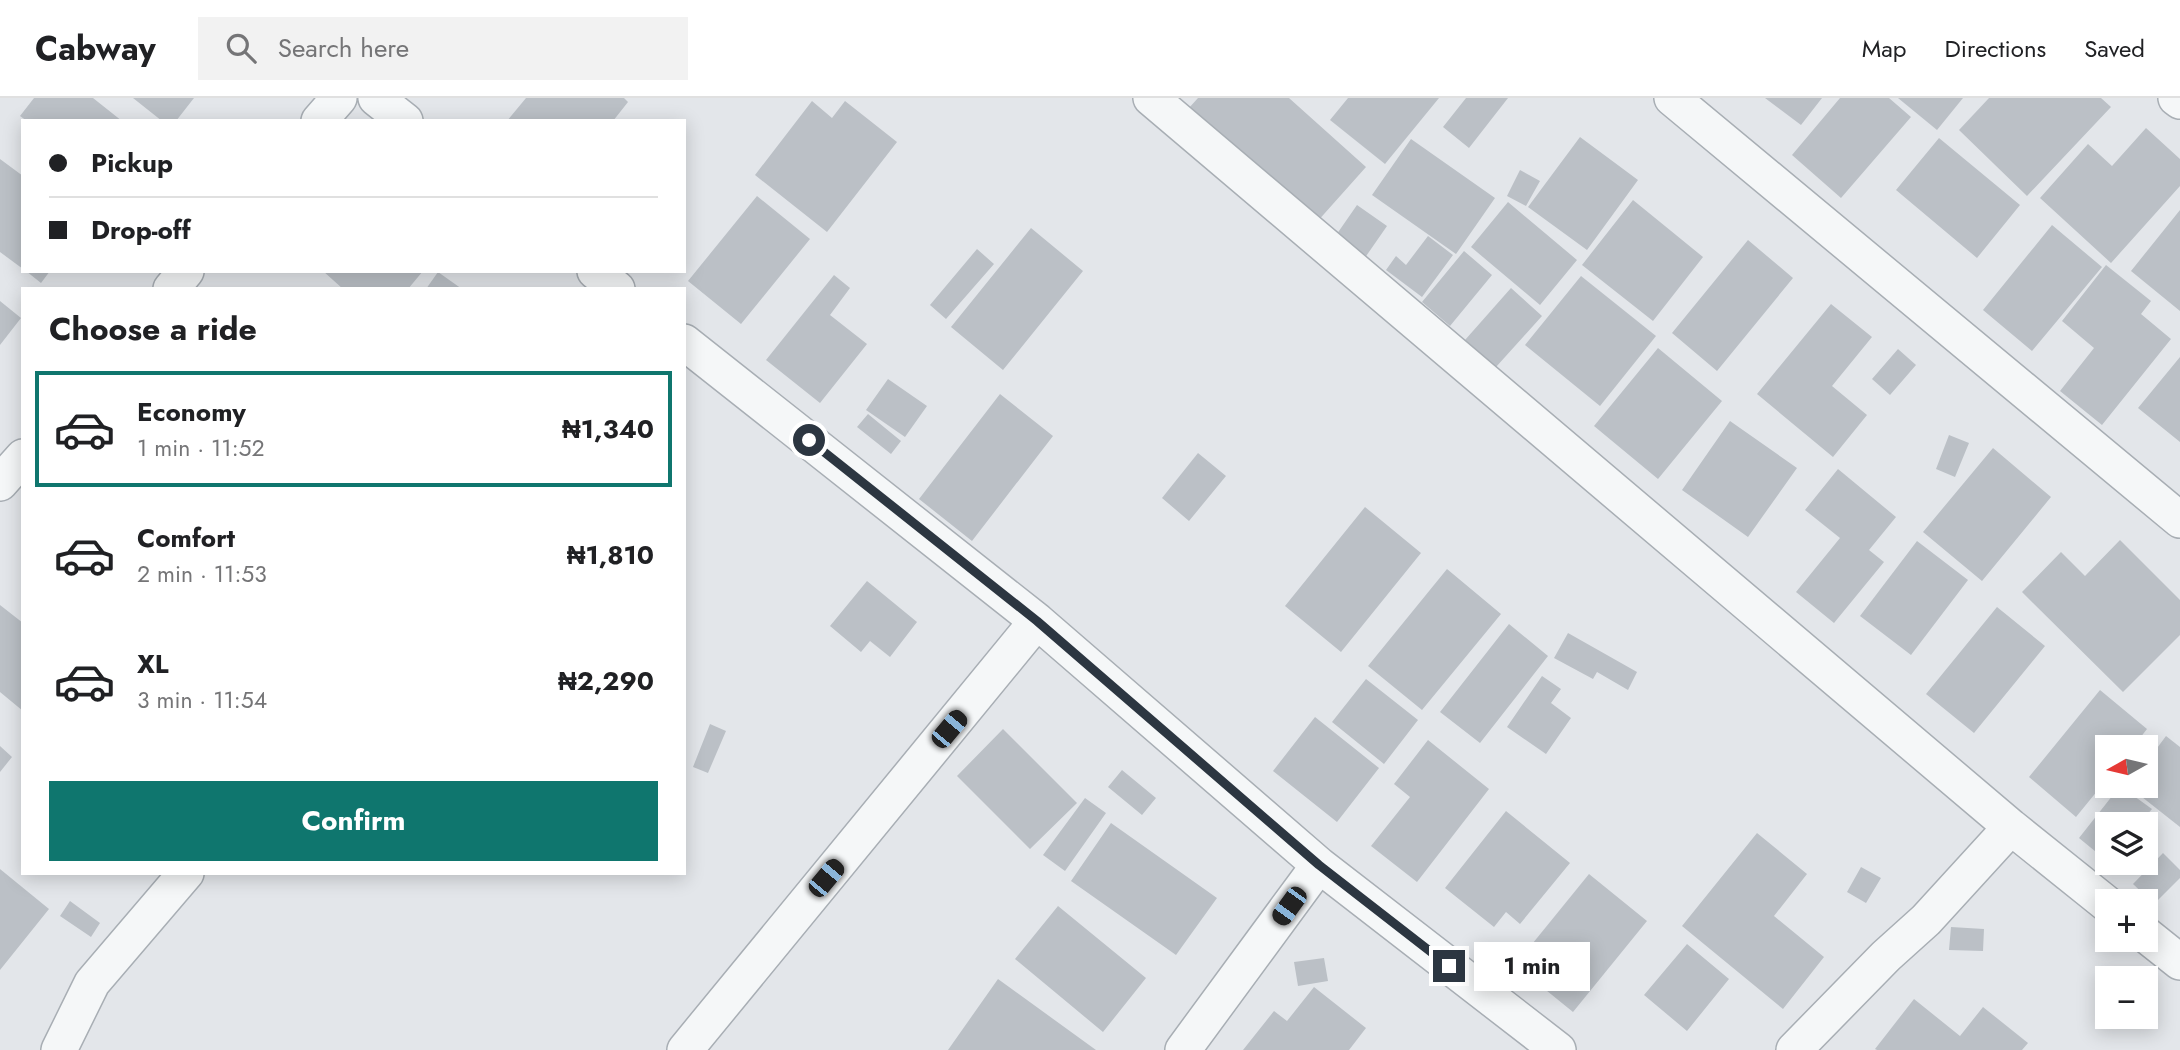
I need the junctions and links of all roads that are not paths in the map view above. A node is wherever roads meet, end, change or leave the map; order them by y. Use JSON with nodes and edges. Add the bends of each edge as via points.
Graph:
{"nodes":[{"id":1,"x":339,"y":98,"type":"edge"},
{"id":2,"x":376,"y":98,"type":"edge"},
{"id":3,"x":1151,"y":98,"type":"edge"},
{"id":4,"x":1672,"y":98,"type":"edge"},
{"id":5,"x":321,"y":119,"type":"edge"},
{"id":6,"x":402,"y":119,"type":"edge"},
{"id":7,"x":184,"y":273,"type":"edge"},
{"id":8,"x":597,"y":273,"type":"edge"},
{"id":9,"x":173,"y":287,"type":"edge"},
{"id":10,"x":615,"y":287,"type":"edge"},
{"id":11,"x":686,"y":344,"type":"edge"},
{"id":12,"x":21,"y":459,"type":"edge"},
{"id":13,"x":0,"y":483,"type":"edge"},
{"id":14,"x":2180,"y":520,"type":"edge"},
{"id":15,"x":1037,"y":621,"type":"junction"},
{"id":16,"x":2011,"y":827,"type":"junction"},
{"id":17,"x":1319,"y":865,"type":"junction"},
{"id":18,"x":184,"y":875,"type":"edge"},
{"id":19,"x":2095,"y":894,"type":"edge"},
{"id":20,"x":2158,"y":945,"type":"edge"},
{"id":21,"x":2180,"y":962,"type":"edge"},
{"id":22,"x":59,"y":1050,"type":"edge"},
{"id":23,"x":685,"y":1050,"type":"edge"},
{"id":24,"x":1183,"y":1050,"type":"edge"},
{"id":25,"x":1558,"y":1050,"type":"edge"},
{"id":26,"x":1794,"y":1050,"type":"edge"}],
"edges":[{"from":1,"to":5,"type":"street"},
{"from":2,"to":6,"type":"street"},
{"from":3,"to":16,"type":"street"},
{"from":4,"to":14,"type":"street"},
{"from":7,"to":9,"type":"street"},
{"from":8,"to":10,"type":"street"},
{"from":11,"to":15,"type":"street"},
{"from":12,"to":13,"type":"street"},
{"from":15,"to":17,"type":"street"},
{"from":15,"to":23,"type":"street"},
{"from":16,"to":19,"type":"street"},
{"from":16,"to":26,"type":"street","via":[[1926,920]]},
{"from":17,"to":24,"type":"street"},
{"from":17,"to":25,"type":"street"},
{"from":18,"to":22,"type":"street","via":[[92,983]]},
{"from":20,"to":21,"type":"street"}]}
